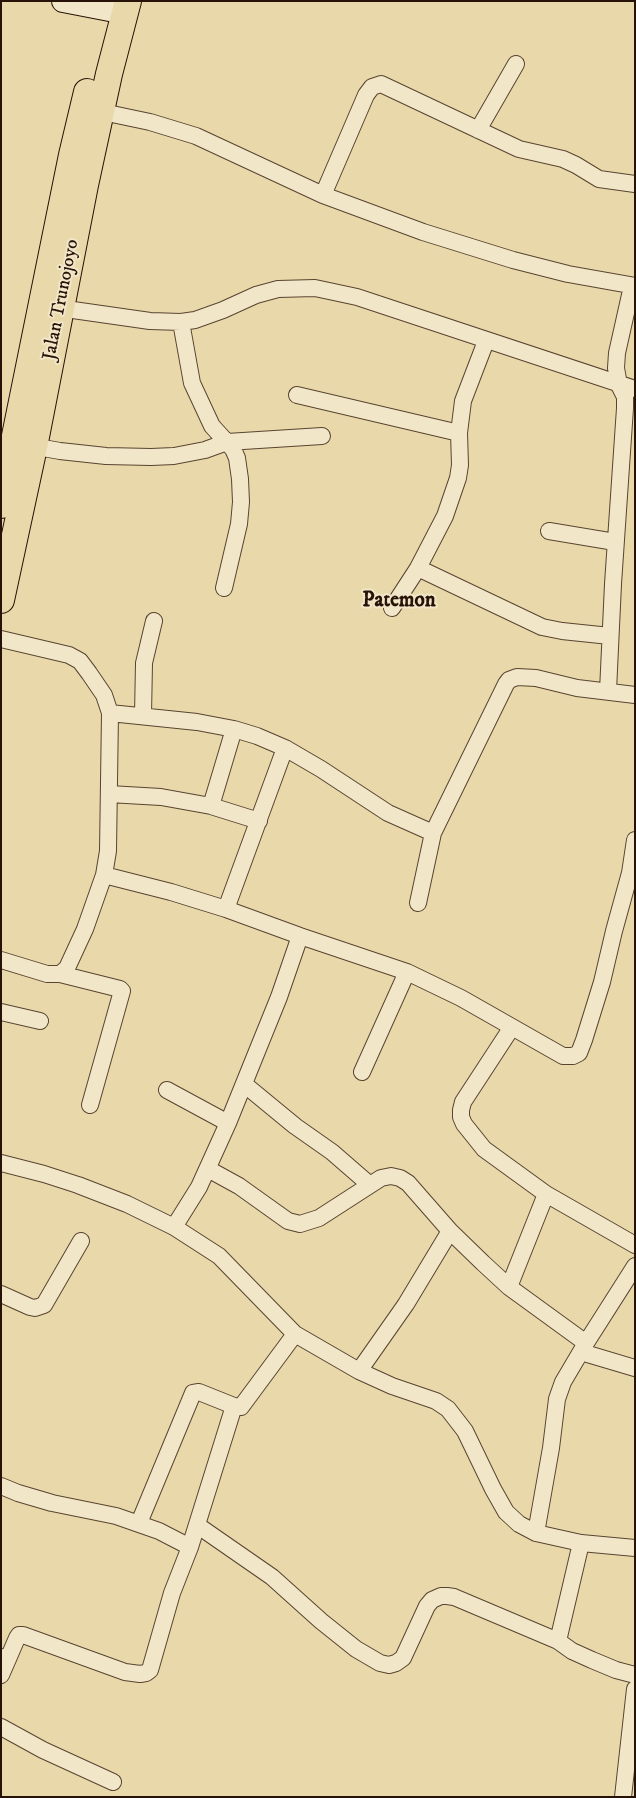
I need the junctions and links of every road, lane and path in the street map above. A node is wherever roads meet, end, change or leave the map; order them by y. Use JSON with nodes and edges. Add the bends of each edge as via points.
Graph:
{"nodes":[{"id":1,"x":64,"y":1,"type":"edge"},
{"id":2,"x":112,"y":6,"type":"edge"},
{"id":3,"x":516,"y":64,"type":"dead end"},
{"id":4,"x":92,"y":110,"type":"junction"},
{"id":5,"x":478,"y":130,"type":"junction"},
{"id":6,"x":635,"y":184,"type":"edge"},
{"id":7,"x":323,"y":195,"type":"junction"},
{"id":8,"x":633,"y":286,"type":"edge"},
{"id":9,"x":52,"y":307,"type":"junction"},
{"id":10,"x":181,"y":322,"type":"junction"},
{"id":11,"x":486,"y":340,"type":"junction"},
{"id":12,"x":618,"y":385,"type":"junction"},
{"id":13,"x":635,"y":389,"type":"edge"},
{"id":14,"x":297,"y":395,"type":"dead end"},
{"id":15,"x":459,"y":433,"type":"junction"},
{"id":16,"x":322,"y":436,"type":"dead end"},
{"id":17,"x":227,"y":442,"type":"junction"},
{"id":18,"x":24,"y":445,"type":"junction"},
{"id":19,"x":1,"y":505,"type":"edge"},
{"id":20,"x":549,"y":531,"type":"dead end"},
{"id":21,"x":615,"y":542,"type":"junction"},
{"id":22,"x":418,"y":568,"type":"junction"},
{"id":23,"x":224,"y":588,"type":"dead end"},
{"id":24,"x":1,"y":600,"type":"edge"},
{"id":25,"x":392,"y":608,"type":"dead end"},
{"id":26,"x":154,"y":621,"type":"dead end"},
{"id":27,"x":610,"y":636,"type":"junction"},
{"id":28,"x":1,"y":638,"type":"edge"},
{"id":29,"x":608,"y":692,"type":"junction"},
{"id":30,"x":635,"y":695,"type":"edge"},
{"id":31,"x":110,"y":712,"type":"junction"},
{"id":32,"x":143,"y":715,"type":"junction"},
{"id":33,"x":234,"y":729,"type":"junction"},
{"id":34,"x":285,"y":748,"type":"junction"},
{"id":35,"x":109,"y":794,"type":"junction"},
{"id":36,"x":211,"y":806,"type":"junction"},
{"id":37,"x":259,"y":822,"type":"junction"},
{"id":38,"x":433,"y":833,"type":"junction"},
{"id":39,"x":635,"y":840,"type":"edge"},
{"id":40,"x":104,"y":875,"type":"junction"},
{"id":41,"x":418,"y":903,"type":"dead end"},
{"id":42,"x":226,"y":909,"type":"junction"},
{"id":43,"x":300,"y":936,"type":"junction"},
{"id":44,"x":1,"y":960,"type":"edge"},
{"id":45,"x":406,"y":972,"type":"junction"},
{"id":46,"x":60,"y":974,"type":"junction"},
{"id":47,"x":1,"y":1012,"type":"edge"},
{"id":48,"x":40,"y":1021,"type":"dead end"},
{"id":49,"x":512,"y":1027,"type":"junction"},
{"id":50,"x":362,"y":1072,"type":"dead end"},
{"id":51,"x":244,"y":1084,"type":"junction"},
{"id":52,"x":168,"y":1090,"type":"dead end"},
{"id":53,"x":90,"y":1105,"type":"dead end"},
{"id":54,"x":228,"y":1123,"type":"junction"},
{"id":55,"x":1,"y":1163,"type":"edge"},
{"id":56,"x":208,"y":1169,"type":"junction"},
{"id":57,"x":370,"y":1185,"type":"junction"},
{"id":58,"x":546,"y":1194,"type":"junction"},
{"id":59,"x":174,"y":1227,"type":"junction"},
{"id":60,"x":450,"y":1231,"type":"junction"},
{"id":61,"x":81,"y":1241,"type":"dead end"},
{"id":62,"x":635,"y":1245,"type":"edge"},
{"id":63,"x":635,"y":1266,"type":"edge"},
{"id":64,"x":509,"y":1287,"type":"junction"},
{"id":65,"x":1,"y":1294,"type":"edge"},
{"id":66,"x":294,"y":1334,"type":"junction"},
{"id":67,"x":583,"y":1348,"type":"junction"},
{"id":68,"x":635,"y":1368,"type":"edge"},
{"id":69,"x":359,"y":1371,"type":"junction"},
{"id":70,"x":234,"y":1406,"type":"junction"},
{"id":71,"x":1,"y":1486,"type":"edge"},
{"id":72,"x":140,"y":1523,"type":"junction"},
{"id":73,"x":197,"y":1525,"type":"junction"},
{"id":74,"x":536,"y":1533,"type":"junction"},
{"id":75,"x":581,"y":1543,"type":"junction"},
{"id":76,"x":190,"y":1547,"type":"junction"},
{"id":77,"x":635,"y":1548,"type":"edge"},
{"id":78,"x":558,"y":1641,"type":"junction"},
{"id":79,"x":5,"y":1658,"type":"edge"},
{"id":80,"x":1,"y":1675,"type":"edge"},
{"id":81,"x":635,"y":1675,"type":"edge"},
{"id":82,"x":635,"y":1689,"type":"edge"},
{"id":83,"x":1,"y":1727,"type":"edge"},
{"id":84,"x":113,"y":1782,"type":"dead end"},
{"id":85,"x":623,"y":1797,"type":"edge"}],
"edges":[{"from":1,"to":2,"type":"main road"},
{"from":2,"to":4,"type":"highway","name":"Jalan Trunojoyo"},
{"from":3,"to":5,"type":"street"},
{"from":4,"to":7,"type":"street","via":[[196,136]]},
{"from":4,"to":9,"type":"highway","name":"Jalan Trunojoyo"},
{"from":5,"to":6,"type":"street","via":[[519,149],[563,159],[599,179]]},
{"from":5,"to":7,"type":"street","via":[[386,85],[376,84],[366,95]]},
{"from":7,"to":8,"type":"street","via":[[423,232],[514,260]]},
{"from":8,"to":12,"type":"street","via":[[617,353]]},
{"from":9,"to":10,"type":"street"},
{"from":9,"to":18,"type":"highway","name":"Jalan Trunojoyo"},
{"from":10,"to":11,"type":"street","via":[[195,320],[278,289],[315,288],[357,297]]},
{"from":10,"to":17,"type":"street","via":[[192,383],[212,426]]},
{"from":11,"to":12,"type":"street"},
{"from":11,"to":15,"type":"street","via":[[463,401]]},
{"from":12,"to":13,"type":"street"},
{"from":12,"to":21,"type":"street","via":[[623,391],[625,408]]},
{"from":14,"to":15,"type":"street"},
{"from":15,"to":22,"type":"street","via":[[458,478],[440,527]]},
{"from":16,"to":17,"type":"street"},
{"from":17,"to":18,"type":"street","via":[[205,450],[151,457],[106,456]]},
{"from":17,"to":23,"type":"street","via":[[237,458],[241,502]]},
{"from":18,"to":19,"type":"highway","name":"Jalan Trunojoyo"},
{"from":18,"to":24,"type":"highway","name":"Jalan Trunojoyo"},
{"from":20,"to":21,"type":"street"},
{"from":21,"to":27,"type":"street"},
{"from":22,"to":25,"type":"street"},
{"from":22,"to":27,"type":"street","via":[[542,627]]},
{"from":26,"to":32,"type":"street","via":[[144,663]]},
{"from":27,"to":29,"type":"street"},
{"from":28,"to":31,"type":"street","via":[[69,655],[80,661],[104,695]]},
{"from":29,"to":30,"type":"street"},
{"from":29,"to":38,"type":"street","via":[[536,678],[509,680]]},
{"from":31,"to":32,"type":"street"},
{"from":31,"to":35,"type":"street"},
{"from":32,"to":33,"type":"street"},
{"from":33,"to":34,"type":"street"},
{"from":33,"to":36,"type":"street"},
{"from":34,"to":37,"type":"street"},
{"from":34,"to":38,"type":"street","via":[[388,813]]},
{"from":35,"to":36,"type":"street","via":[[161,797]]},
{"from":35,"to":40,"type":"street","via":[[108,851]]},
{"from":36,"to":37,"type":"street"},
{"from":37,"to":42,"type":"street"},
{"from":38,"to":41,"type":"street"},
{"from":39,"to":49,"type":"street","via":[[630,873],[602,982],[579,1053],[563,1056]]},
{"from":40,"to":42,"type":"street"},
{"from":40,"to":46,"type":"street","via":[[85,929],[67,968]]},
{"from":42,"to":43,"type":"street"},
{"from":43,"to":45,"type":"street"},
{"from":43,"to":51,"type":"street"},
{"from":44,"to":46,"type":"street","via":[[47,974]]},
{"from":45,"to":49,"type":"street"},
{"from":45,"to":50,"type":"street"},
{"from":46,"to":53,"type":"street","via":[[122,991]]},
{"from":47,"to":48,"type":"street"},
{"from":49,"to":58,"type":"street","via":[[463,1102],[461,1117],[484,1149]]},
{"from":51,"to":54,"type":"street"},
{"from":51,"to":57,"type":"street"},
{"from":52,"to":54,"type":"street"},
{"from":54,"to":56,"type":"street"},
{"from":55,"to":59,"type":"street","via":[[78,1185]]},
{"from":56,"to":57,"type":"street","via":[[239,1186],[288,1221],[300,1224],[318,1218]]},
{"from":56,"to":59,"type":"street"},
{"from":57,"to":60,"type":"street","via":[[386,1176],[400,1178]]},
{"from":58,"to":62,"type":"street"},
{"from":58,"to":64,"type":"street"},
{"from":59,"to":66,"type":"street","via":[[219,1256]]},
{"from":60,"to":64,"type":"street"},
{"from":60,"to":69,"type":"street","via":[[406,1304]]},
{"from":61,"to":65,"type":"street","via":[[44,1305],[30,1307]]},
{"from":63,"to":67,"type":"street"},
{"from":64,"to":67,"type":"street"},
{"from":66,"to":69,"type":"street"},
{"from":66,"to":70,"type":"street","via":[[243,1404]]},
{"from":67,"to":68,"type":"street"},
{"from":67,"to":74,"type":"street","via":[[557,1399]]},
{"from":69,"to":74,"type":"street","via":[[436,1401],[448,1409],[465,1431],[506,1512]]},
{"from":70,"to":72,"type":"street","via":[[199,1392],[193,1393]]},
{"from":70,"to":73,"type":"street"},
{"from":71,"to":72,"type":"street","via":[[52,1503]]},
{"from":72,"to":76,"type":"street"},
{"from":73,"to":76,"type":"street"},
{"from":73,"to":78,"type":"street","via":[[272,1577],[356,1649],[380,1663],[389,1665],[403,1658],[427,1606],[441,1596],[454,1598]]},
{"from":74,"to":75,"type":"street"},
{"from":75,"to":77,"type":"street"},
{"from":75,"to":78,"type":"street"},
{"from":76,"to":79,"type":"street","via":[[148,1672],[140,1674],[116,1669],[23,1635],[17,1638]]},
{"from":78,"to":81,"type":"street","via":[[592,1660]]},
{"from":79,"to":80,"type":"street"},
{"from":82,"to":85,"type":"street"},
{"from":83,"to":84,"type":"street"}]}
